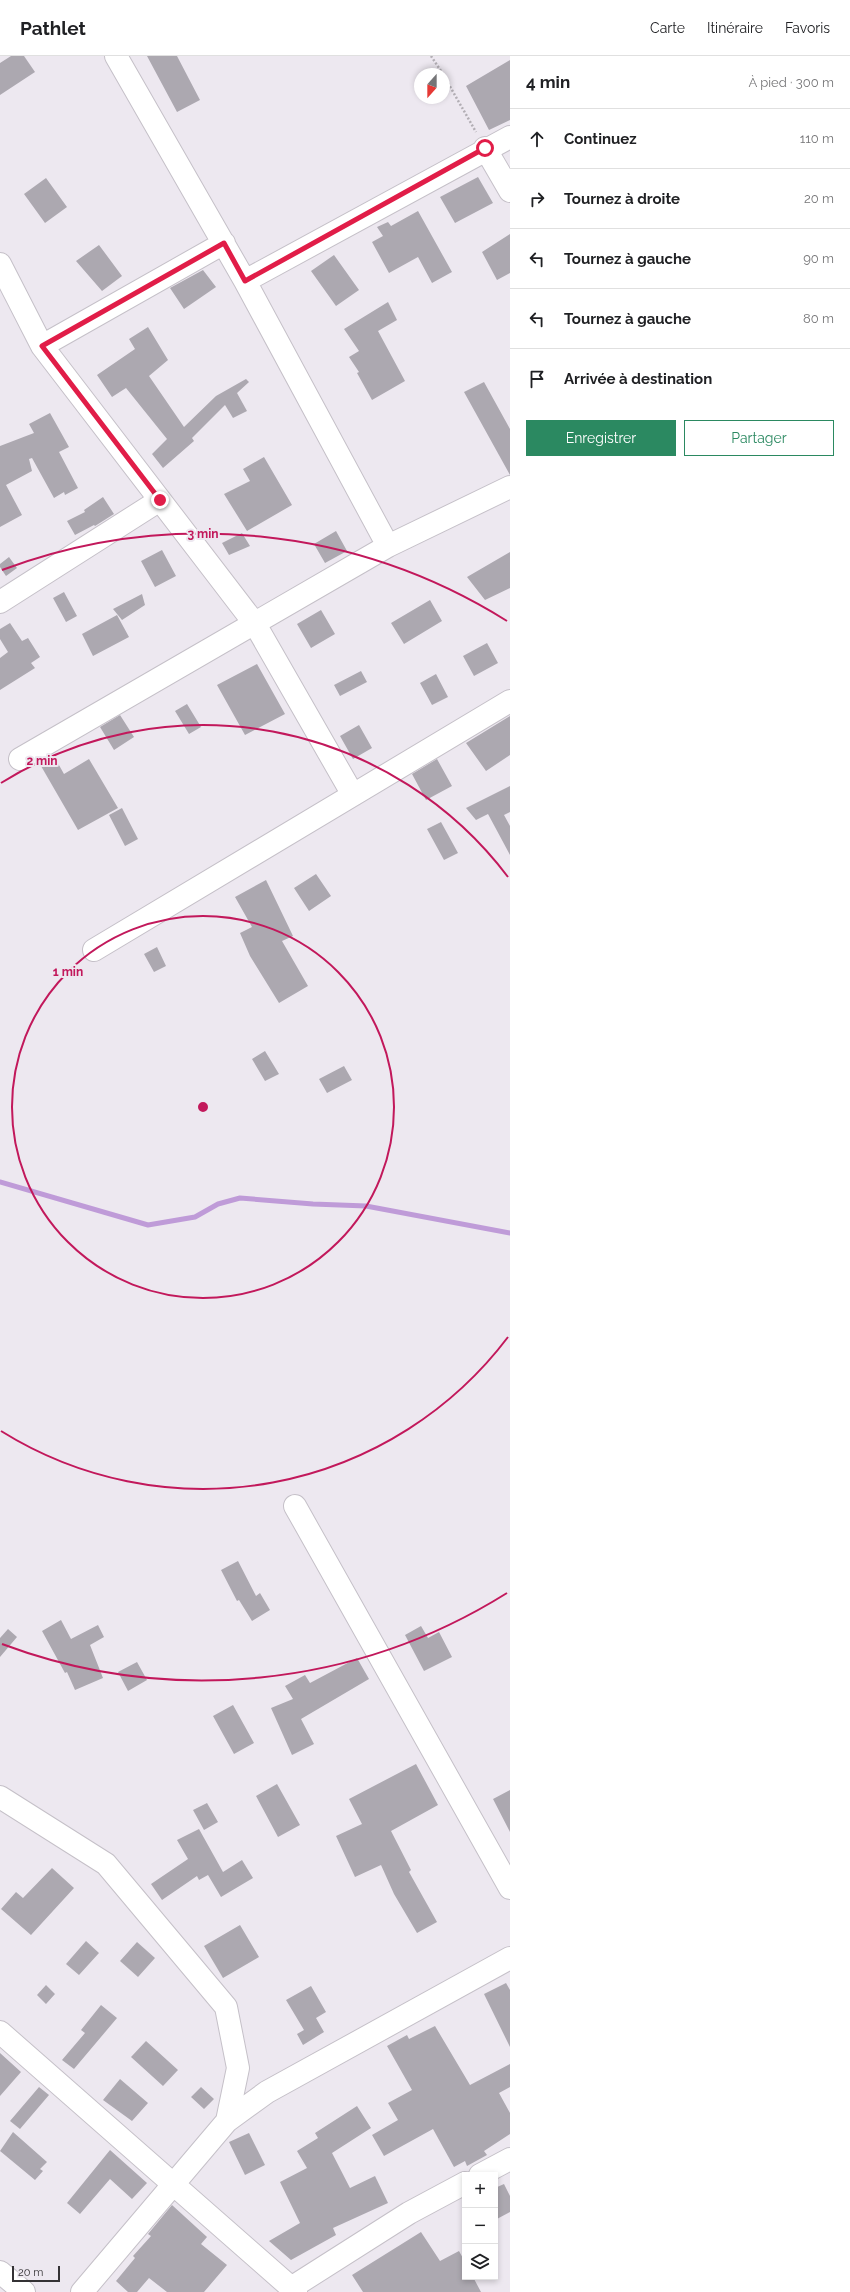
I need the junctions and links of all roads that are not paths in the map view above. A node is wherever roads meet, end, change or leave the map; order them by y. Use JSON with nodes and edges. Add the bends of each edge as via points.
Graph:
{"nodes":[{"id":1,"x":116,"y":56,"type":"edge"},
{"id":2,"x":510,"y":137,"type":"edge"},
{"id":3,"x":485,"y":148,"type":"junction"},
{"id":4,"x":510,"y":191,"type":"edge"},
{"id":5,"x":224,"y":243,"type":"junction"},
{"id":6,"x":0,"y":264,"type":"edge"},
{"id":7,"x":245,"y":281,"type":"junction"},
{"id":8,"x":42,"y":346,"type":"junction"},
{"id":9,"x":510,"y":487,"type":"edge"},
{"id":10,"x":160,"y":500,"type":"junction"},
{"id":11,"x":388,"y":546,"type":"junction"},
{"id":12,"x":0,"y":602,"type":"edge"},
{"id":13,"x":255,"y":624,"type":"junction"},
{"id":14,"x":510,"y":702,"type":"edge"},
{"id":15,"x":20,"y":759,"type":"dead end"},
{"id":16,"x":353,"y":795,"type":"junction"},
{"id":17,"x":94,"y":950,"type":"dead end"},
{"id":18,"x":295,"y":1506,"type":"dead end"},
{"id":19,"x":0,"y":1797,"type":"edge"},
{"id":20,"x":510,"y":1888,"type":"edge"},
{"id":21,"x":510,"y":1958,"type":"edge"},
{"id":22,"x":0,"y":2032,"type":"edge"},
{"id":23,"x":227,"y":2121,"type":"junction"},
{"id":24,"x":510,"y":2159,"type":"edge"},
{"id":25,"x":486,"y":2172,"type":"edge"},
{"id":26,"x":175,"y":2185,"type":"junction"},
{"id":27,"x":462,"y":2185,"type":"edge"},
{"id":28,"x":0,"y":2272,"type":"edge"},
{"id":29,"x":293,"y":2290,"type":"edge"},
{"id":30,"x":24,"y":2292,"type":"edge"},
{"id":31,"x":82,"y":2292,"type":"edge"}],
"edges":[{"from":1,"to":5,"type":"street"},
{"from":2,"to":3,"type":"street"},
{"from":3,"to":4,"type":"street"},
{"from":3,"to":7,"type":"street"},
{"from":5,"to":7,"type":"street"},
{"from":5,"to":8,"type":"street"},
{"from":6,"to":8,"type":"street"},
{"from":7,"to":11,"type":"street"},
{"from":8,"to":10,"type":"street"},
{"from":9,"to":11,"type":"street"},
{"from":10,"to":12,"type":"street"},
{"from":10,"to":13,"type":"street"},
{"from":11,"to":13,"type":"street"},
{"from":13,"to":15,"type":"street"},
{"from":13,"to":16,"type":"street"},
{"from":14,"to":16,"type":"street"},
{"from":16,"to":17,"type":"street"},
{"from":18,"to":20,"type":"street"},
{"from":19,"to":23,"type":"street","via":[[106,1864],[226,2007],[238,2068]]},
{"from":21,"to":23,"type":"street","via":[[267,2092]]},
{"from":22,"to":26,"type":"street"},
{"from":23,"to":26,"type":"street"},
{"from":24,"to":25,"type":"street"},
{"from":26,"to":29,"type":"street"},
{"from":26,"to":31,"type":"street"},
{"from":27,"to":29,"type":"street","via":[[409,2213]]},
{"from":28,"to":30,"type":"street"}]}
